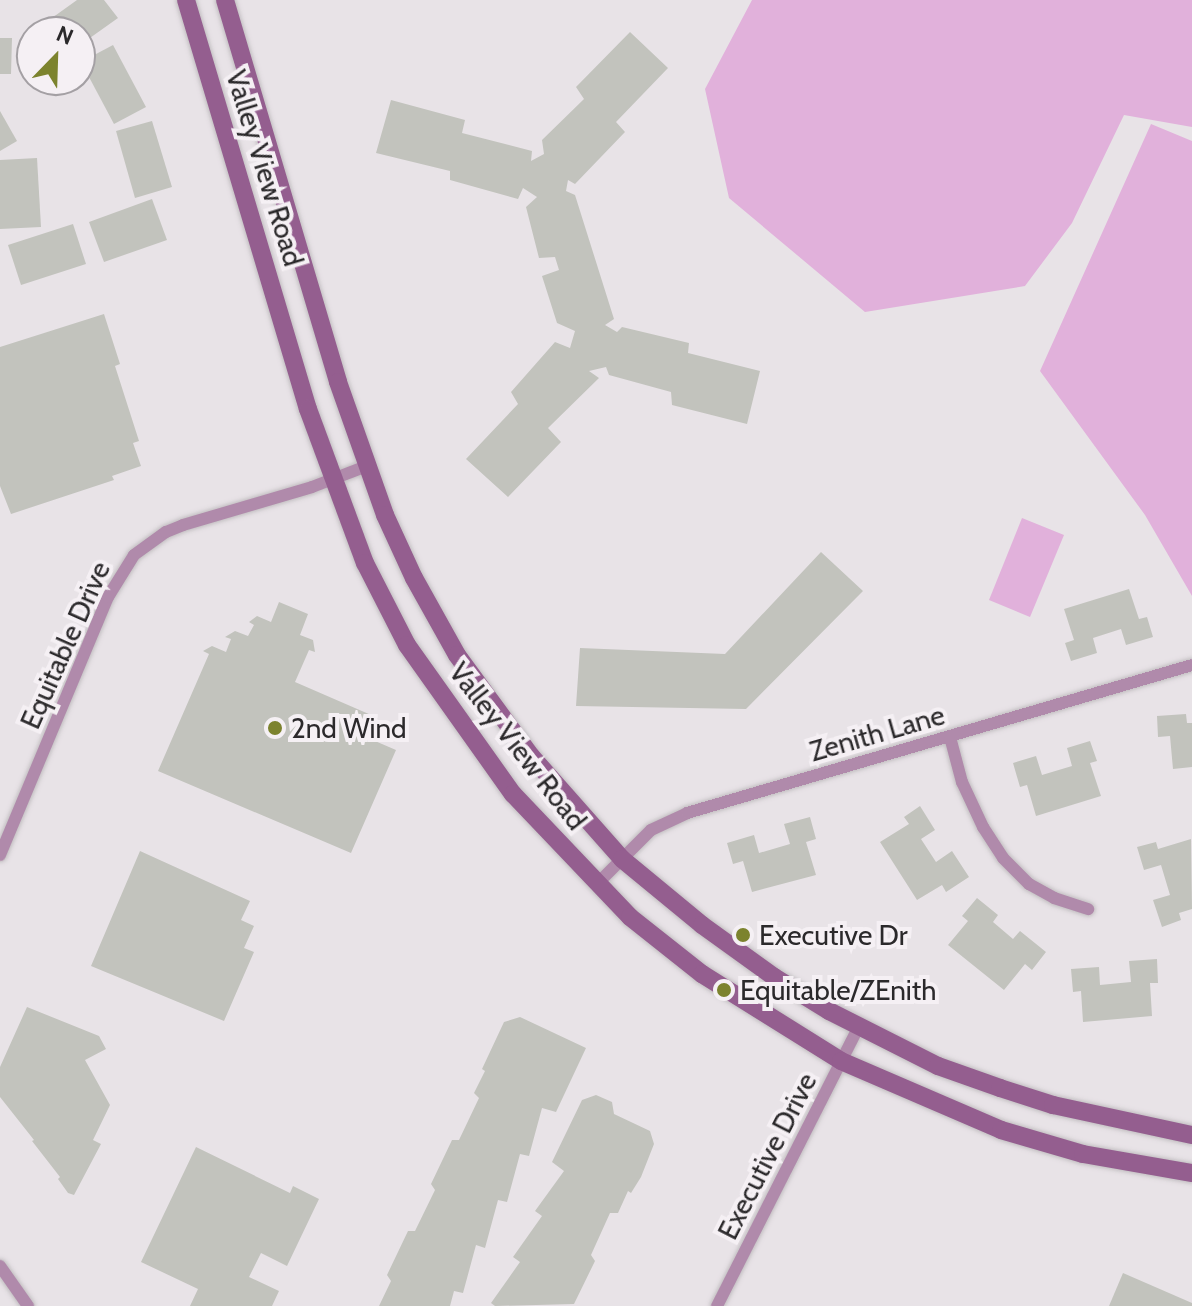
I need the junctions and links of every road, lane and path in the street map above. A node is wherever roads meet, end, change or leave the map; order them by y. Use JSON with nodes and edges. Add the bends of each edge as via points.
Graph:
{"nodes":[{"id":1,"x":186,"y":0,"type":"edge"},
{"id":2,"x":225,"y":0,"type":"edge"},
{"id":3,"x":367,"y":466,"type":"junction"},
{"id":4,"x":333,"y":479,"type":"junction"},
{"id":5,"x":1192,"y":665,"type":"edge"},
{"id":6,"x":950,"y":737,"type":"junction"},
{"id":7,"x":0,"y":855,"type":"edge"},
{"id":8,"x":622,"y":859,"type":"junction"},
{"id":9,"x":597,"y":884,"type":"junction"},
{"id":10,"x":1088,"y":909,"type":"dead end"},
{"id":11,"x":859,"y":1026,"type":"junction"},
{"id":12,"x":841,"y":1061,"type":"junction"},
{"id":13,"x":1192,"y":1135,"type":"edge"},
{"id":14,"x":1192,"y":1173,"type":"edge"},
{"id":15,"x":0,"y":1266,"type":"edge"},
{"id":16,"x":28,"y":1306,"type":"edge"},
{"id":17,"x":717,"y":1306,"type":"edge"}],
"edges":[{"from":1,"to":4,"type":"main road","name":"Valley View Road"},
{"from":2,"to":3,"type":"main road","name":"Valley View Road"},
{"from":3,"to":4,"type":"street","name":"Equitable Drive"},
{"from":3,"to":8,"type":"main road","name":"Valley View Road","via":[[414,578],[457,655],[531,756]]},
{"from":4,"to":7,"type":"street","name":"Equitable Drive","via":[[183,525],[134,555],[108,597]]},
{"from":4,"to":9,"type":"main road","name":"Valley View Road","via":[[365,563],[407,645],[513,794]]},
{"from":5,"to":6,"type":"street","name":"Zenith Lane"},
{"from":6,"to":8,"type":"street","name":"Zenith Lane","via":[[687,813],[651,830]]},
{"from":6,"to":10,"type":"street","via":[[962,782],[1003,858],[1029,884]]},
{"from":8,"to":9,"type":"street","name":"Zenith Lane"},
{"from":8,"to":11,"type":"main road","name":"Valley View Road","via":[[774,977]]},
{"from":9,"to":12,"type":"main road","name":"Valley View Road","via":[[702,974]]},
{"from":11,"to":12,"type":"street","name":"Executive Drive"},
{"from":11,"to":13,"type":"main road","name":"Valley View Road","via":[[938,1066],[1000,1088]]},
{"from":12,"to":14,"type":"main road","name":"Valley View Road","via":[[1001,1130],[1083,1154]]},
{"from":12,"to":17,"type":"street","name":"Executive Drive"},
{"from":15,"to":16,"type":"street"}]}
